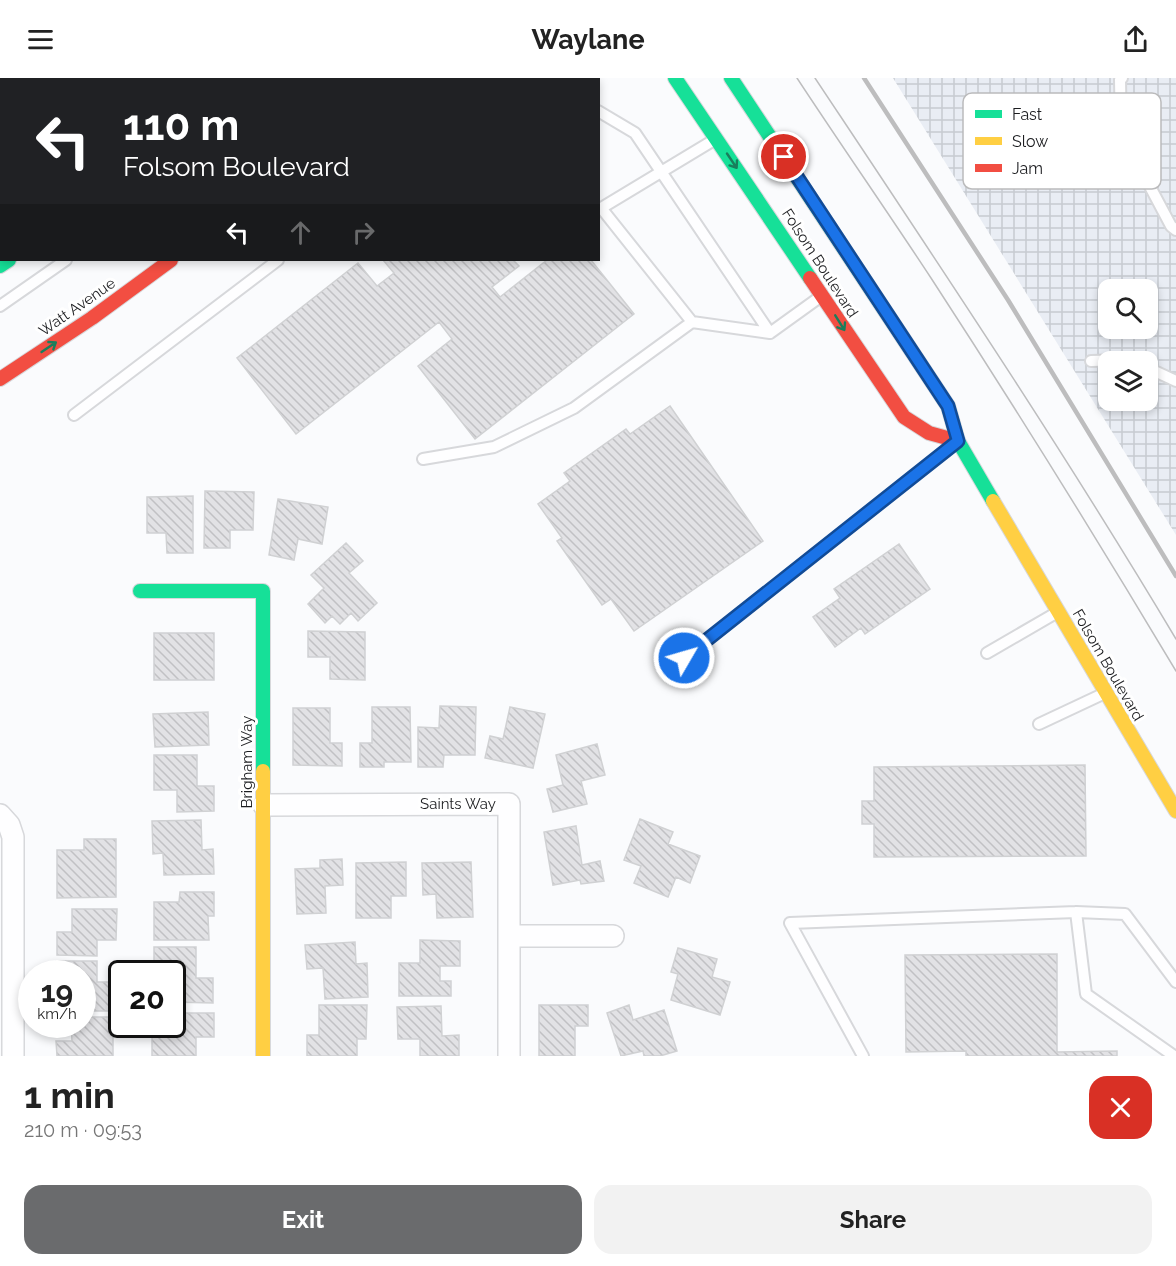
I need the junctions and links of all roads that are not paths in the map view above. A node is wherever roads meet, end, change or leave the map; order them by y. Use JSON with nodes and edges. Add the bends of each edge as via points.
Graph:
{"nodes":[{"id":1,"x":675,"y":78,"type":"edge"},
{"id":2,"x":731,"y":78,"type":"edge"},
{"id":3,"x":1122,"y":78,"type":"edge"},
{"id":4,"x":1120,"y":93,"type":"edge"},
{"id":5,"x":600,"y":112,"type":"edge"},
{"id":6,"x":717,"y":138,"type":"junction"},
{"id":7,"x":662,"y":174,"type":"junction"},
{"id":8,"x":1151,"y":189,"type":"edge"},
{"id":9,"x":600,"y":209,"type":"edge"},
{"id":10,"x":1176,"y":230,"type":"edge"},
{"id":11,"x":65,"y":261,"type":"edge"},
{"id":12,"x":170,"y":261,"type":"edge"},
{"id":13,"x":277,"y":261,"type":"edge"},
{"id":14,"x":823,"y":295,"type":"junction"},
{"id":15,"x":0,"y":306,"type":"edge"},
{"id":16,"x":692,"y":322,"type":"junction"},
{"id":17,"x":770,"y":333,"type":"junction"},
{"id":18,"x":1091,"y":361,"type":"dead end"},
{"id":19,"x":1098,"y":361,"type":"edge"},
{"id":20,"x":1158,"y":373,"type":"edge"},
{"id":21,"x":0,"y":380,"type":"edge"},
{"id":22,"x":1176,"y":381,"type":"edge"},
{"id":23,"x":74,"y":415,"type":"dead end"},
{"id":24,"x":958,"y":441,"type":"junction"},
{"id":25,"x":423,"y":459,"type":"dead end"},
{"id":26,"x":140,"y":591,"type":"dead end"},
{"id":27,"x":1058,"y":612,"type":"junction"},
{"id":28,"x":987,"y":653,"type":"dead end"},
{"id":29,"x":684,"y":658,"type":"dead end"},
{"id":30,"x":1105,"y":693,"type":"junction"},
{"id":31,"x":1040,"y":724,"type":"dead end"},
{"id":32,"x":264,"y":805,"type":"junction"},
{"id":33,"x":1176,"y":811,"type":"edge"},
{"id":34,"x":0,"y":815,"type":"edge"},
{"id":35,"x":1076,"y":912,"type":"junction"},
{"id":36,"x":509,"y":936,"type":"junction"},
{"id":37,"x":613,"y":936,"type":"dead end"},
{"id":38,"x":1176,"y":982,"type":"edge"},
{"id":39,"x":13,"y":1056,"type":"edge"},
{"id":40,"x":263,"y":1056,"type":"edge"},
{"id":41,"x":509,"y":1056,"type":"edge"},
{"id":42,"x":863,"y":1056,"type":"edge"},
{"id":43,"x":1174,"y":1056,"type":"edge"}],
"edges":[{"from":1,"to":6,"type":"main road","name":"Folsom Boulevard"},
{"from":2,"to":24,"type":"main road","name":"Folsom Boulevard","via":[[948,406]]},
{"from":3,"to":4,"type":"lane"},
{"from":5,"to":7,"type":"lane","via":[[635,133]]},
{"from":6,"to":7,"type":"lane"},
{"from":6,"to":14,"type":"main road","name":"Folsom Boulevard","one_way":true},
{"from":7,"to":9,"type":"lane"},
{"from":7,"to":17,"type":"lane"},
{"from":8,"to":10,"type":"lane"},
{"from":9,"to":16,"type":"lane"},
{"from":11,"to":15,"type":"lane"},
{"from":21,"to":12,"type":"main road","name":"Watt Avenue","one_way":true},
{"from":13,"to":23,"type":"lane"},
{"from":14,"to":17,"type":"lane"},
{"from":14,"to":24,"type":"main road","name":"Folsom Boulevard","one_way":true,"via":[[904,417],[916,429]]},
{"from":16,"to":17,"type":"lane"},
{"from":16,"to":25,"type":"lane","via":[[574,408],[494,447]]},
{"from":18,"to":19,"type":"lane"},
{"from":20,"to":22,"type":"lane"},
{"from":24,"to":27,"type":"main road","name":"Folsom Boulevard"},
{"from":24,"to":29,"type":"lane"},
{"from":26,"to":32,"type":"main road","name":"Brigham Way","via":[[263,591]]},
{"from":27,"to":28,"type":"lane"},
{"from":27,"to":30,"type":"main road","name":"Folsom Boulevard"},
{"from":30,"to":31,"type":"lane"},
{"from":30,"to":33,"type":"main road","name":"Folsom Boulevard"},
{"from":32,"to":36,"type":"street","name":"Saints Way","via":[[509,804]]},
{"from":32,"to":40,"type":"main road","name":"Brigham Way"},
{"from":34,"to":39,"type":"street","via":[[13,837]]},
{"from":35,"to":38,"type":"lane","via":[[1125,914]]},
{"from":35,"to":42,"type":"lane","via":[[790,923]]},
{"from":35,"to":43,"type":"lane","via":[[1086,994]]},
{"from":36,"to":37,"type":"street"},
{"from":36,"to":41,"type":"street","name":"Saints Way"}]}
